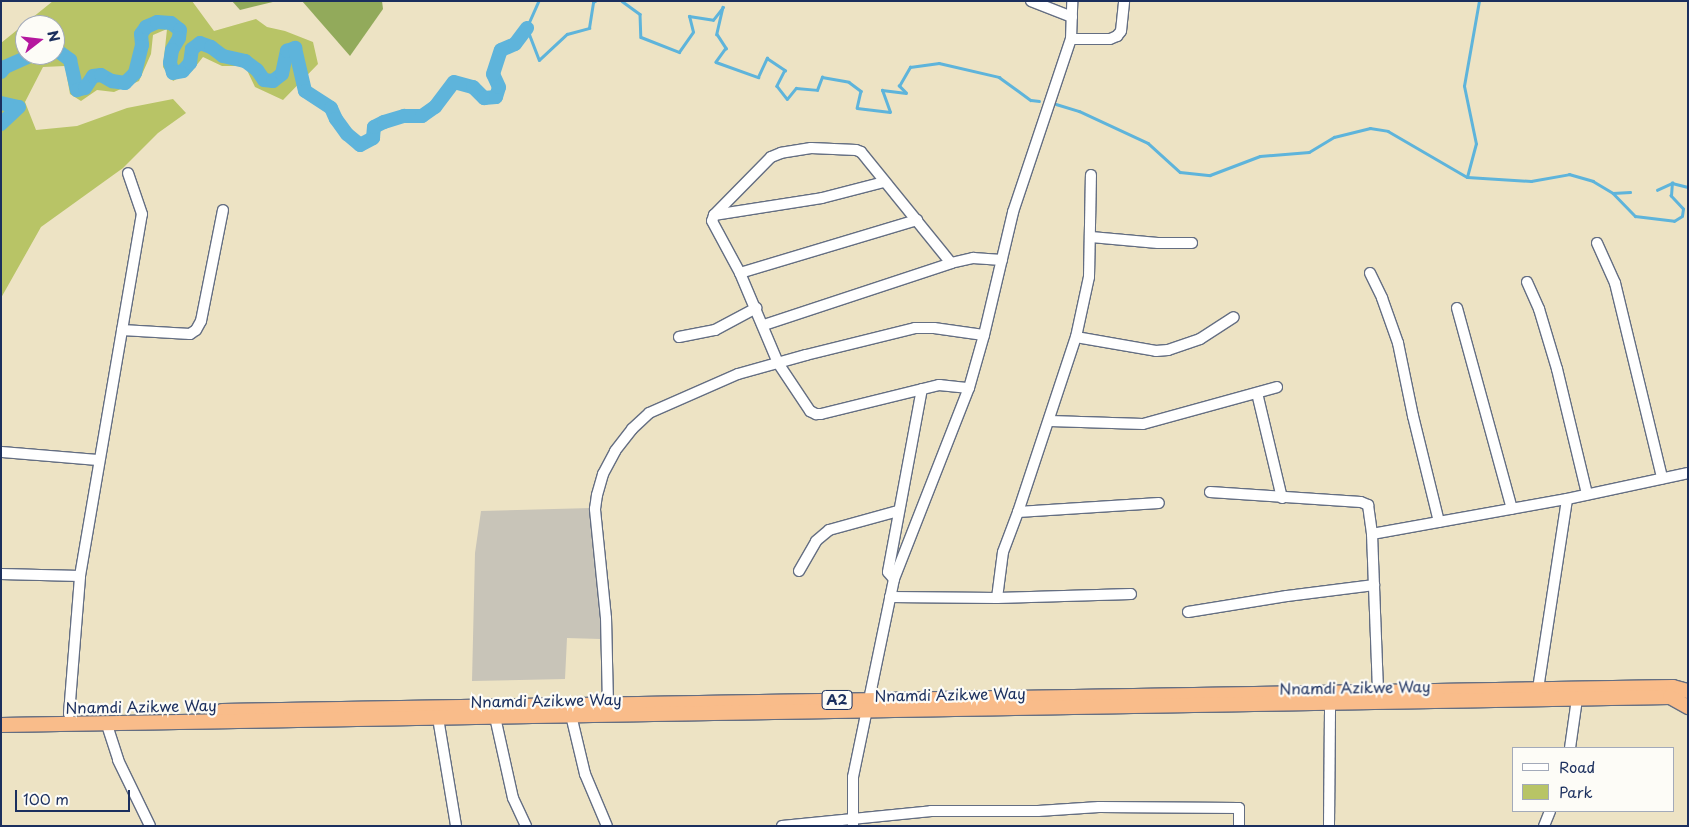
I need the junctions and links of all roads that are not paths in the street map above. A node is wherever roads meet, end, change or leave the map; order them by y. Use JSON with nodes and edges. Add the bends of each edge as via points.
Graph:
{"nodes":[{"id":1,"x":1031,"y":1,"type":"edge"},
{"id":2,"x":1072,"y":1,"type":"edge"},
{"id":3,"x":1124,"y":1,"type":"edge"},
{"id":4,"x":1072,"y":17,"type":"junction"},
{"id":5,"x":1071,"y":38,"type":"junction"},
{"id":6,"x":128,"y":173,"type":"dead end"},
{"id":7,"x":1091,"y":175,"type":"dead end"},
{"id":8,"x":884,"y":182,"type":"junction"},
{"id":9,"x":223,"y":210,"type":"dead end"},
{"id":10,"x":714,"y":214,"type":"junction"},
{"id":11,"x":917,"y":220,"type":"junction"},
{"id":12,"x":1092,"y":237,"type":"junction"},
{"id":13,"x":1192,"y":243,"type":"dead end"},
{"id":14,"x":1597,"y":243,"type":"dead end"},
{"id":15,"x":1002,"y":260,"type":"junction"},
{"id":16,"x":951,"y":263,"type":"junction"},
{"id":17,"x":740,"y":273,"type":"junction"},
{"id":18,"x":1370,"y":273,"type":"dead end"},
{"id":19,"x":1527,"y":282,"type":"dead end"},
{"id":20,"x":756,"y":308,"type":"junction"},
{"id":21,"x":1457,"y":308,"type":"dead end"},
{"id":22,"x":1234,"y":317,"type":"dead end"},
{"id":23,"x":764,"y":325,"type":"junction"},
{"id":24,"x":122,"y":330,"type":"junction"},
{"id":25,"x":984,"y":335,"type":"junction"},
{"id":26,"x":679,"y":337,"type":"dead end"},
{"id":27,"x":1076,"y":337,"type":"junction"},
{"id":28,"x":778,"y":363,"type":"junction"},
{"id":29,"x":1277,"y":387,"type":"dead end"},
{"id":30,"x":969,"y":388,"type":"junction"},
{"id":31,"x":922,"y":389,"type":"junction"},
{"id":32,"x":1257,"y":393,"type":"junction"},
{"id":33,"x":1050,"y":421,"type":"junction"},
{"id":34,"x":1,"y":452,"type":"edge"},
{"id":35,"x":99,"y":460,"type":"junction"},
{"id":36,"x":1688,"y":473,"type":"edge"},
{"id":37,"x":1662,"y":478,"type":"junction"},
{"id":38,"x":1210,"y":492,"type":"dead end"},
{"id":39,"x":1587,"y":494,"type":"junction"},
{"id":40,"x":1282,"y":498,"type":"junction"},
{"id":41,"x":1567,"y":498,"type":"junction"},
{"id":42,"x":1159,"y":503,"type":"dead end"},
{"id":43,"x":1512,"y":509,"type":"junction"},
{"id":44,"x":898,"y":511,"type":"junction"},
{"id":45,"x":1018,"y":512,"type":"junction"},
{"id":46,"x":1440,"y":522,"type":"junction"},
{"id":47,"x":1372,"y":534,"type":"junction"},
{"id":48,"x":799,"y":571,"type":"dead end"},
{"id":49,"x":1,"y":574,"type":"edge"},
{"id":50,"x":80,"y":576,"type":"junction"},
{"id":51,"x":894,"y":579,"type":"junction"},
{"id":52,"x":1374,"y":585,"type":"junction"},
{"id":53,"x":1131,"y":594,"type":"dead end"},
{"id":54,"x":890,"y":597,"type":"junction"},
{"id":55,"x":997,"y":598,"type":"junction"},
{"id":56,"x":1188,"y":612,"type":"dead end"},
{"id":57,"x":1538,"y":689,"type":"junction"},
{"id":58,"x":1688,"y":691,"type":"edge"},
{"id":59,"x":1378,"y":692,"type":"junction"},
{"id":60,"x":1577,"y":699,"type":"junction"},
{"id":61,"x":1330,"y":703,"type":"junction"},
{"id":62,"x":608,"y":705,"type":"junction"},
{"id":63,"x":866,"y":706,"type":"junction"},
{"id":64,"x":1688,"y":707,"type":"edge"},
{"id":65,"x":570,"y":711,"type":"junction"},
{"id":66,"x":70,"y":714,"type":"junction"},
{"id":67,"x":1,"y":716,"type":"edge"},
{"id":68,"x":495,"y":717,"type":"junction"},
{"id":69,"x":438,"y":718,"type":"junction"},
{"id":70,"x":106,"y":722,"type":"junction"},
{"id":71,"x":1,"y":725,"type":"edge"},
{"id":72,"x":1570,"y":747,"type":"edge"},
{"id":73,"x":1550,"y":812,"type":"edge"},
{"id":74,"x":853,"y":823,"type":"edge"},
{"id":75,"x":150,"y":826,"type":"edge"},
{"id":76,"x":456,"y":826,"type":"edge"},
{"id":77,"x":526,"y":826,"type":"edge"},
{"id":78,"x":607,"y":826,"type":"edge"},
{"id":79,"x":782,"y":826,"type":"edge"},
{"id":80,"x":1239,"y":826,"type":"edge"},
{"id":81,"x":1329,"y":826,"type":"edge"},
{"id":82,"x":1544,"y":826,"type":"edge"}],
"edges":[{"from":1,"to":4,"type":"street"},
{"from":2,"to":4,"type":"street"},
{"from":3,"to":5,"type":"street","via":[[1121,31],[1117,36],[1110,39]]},
{"from":4,"to":5,"type":"street"},
{"from":5,"to":15,"type":"street","via":[[1013,212]]},
{"from":6,"to":24,"type":"street","via":[[142,214]]},
{"from":7,"to":12,"type":"street"},
{"from":8,"to":10,"type":"street","via":[[822,198]]},
{"from":8,"to":10,"type":"street","via":[[856,150],[811,148],[781,153],[771,157]]},
{"from":8,"to":11,"type":"street"},
{"from":9,"to":24,"type":"street","via":[[201,321],[196,330],[190,334]]},
{"from":10,"to":17,"type":"street","via":[[712,221]]},
{"from":11,"to":16,"type":"street"},
{"from":11,"to":17,"type":"street"},
{"from":12,"to":13,"type":"street"},
{"from":12,"to":27,"type":"street","via":[[1089,277]]},
{"from":14,"to":37,"type":"street","via":[[1615,284],[1625,320]]},
{"from":15,"to":16,"type":"street","via":[[973,258]]},
{"from":15,"to":25,"type":"street"},
{"from":16,"to":23,"type":"street"},
{"from":17,"to":20,"type":"street"},
{"from":18,"to":46,"type":"street","via":[[1398,343]]},
{"from":19,"to":39,"type":"street","via":[[1539,308],[1557,369]]},
{"from":20,"to":23,"type":"street"},
{"from":20,"to":26,"type":"street","via":[[714,330]]},
{"from":21,"to":43,"type":"street"},
{"from":22,"to":27,"type":"street","via":[[1200,339],[1168,350],[1156,351]]},
{"from":23,"to":28,"type":"street"},
{"from":24,"to":35,"type":"street"},
{"from":25,"to":28,"type":"street","via":[[915,328]]},
{"from":25,"to":30,"type":"street"},
{"from":27,"to":33,"type":"street"},
{"from":28,"to":31,"type":"street","via":[[810,411],[816,414]]},
{"from":28,"to":62,"type":"street","via":[[738,374],[649,413],[615,450],[603,474],[595,509],[606,618]]},
{"from":29,"to":32,"type":"street"},
{"from":30,"to":31,"type":"street","via":[[944,385]]},
{"from":30,"to":51,"type":"street"},
{"from":31,"to":44,"type":"street"},
{"from":32,"to":33,"type":"street","via":[[1143,424]]},
{"from":32,"to":40,"type":"street"},
{"from":33,"to":45,"type":"street"},
{"from":34,"to":35,"type":"street"},
{"from":35,"to":50,"type":"street"},
{"from":36,"to":37,"type":"street"},
{"from":37,"to":39,"type":"street"},
{"from":38,"to":40,"type":"street"},
{"from":39,"to":41,"type":"street"},
{"from":40,"to":47,"type":"street","via":[[1361,502],[1370,510]]},
{"from":41,"to":43,"type":"street"},
{"from":41,"to":57,"type":"street"},
{"from":42,"to":45,"type":"street"},
{"from":43,"to":46,"type":"street"},
{"from":44,"to":48,"type":"street","via":[[829,530],[816,540]]},
{"from":44,"to":51,"type":"street","via":[[888,572]]},
{"from":45,"to":55,"type":"street","via":[[1003,552]]},
{"from":46,"to":47,"type":"street"},
{"from":47,"to":52,"type":"street"},
{"from":49,"to":50,"type":"street"},
{"from":50,"to":66,"type":"street"},
{"from":51,"to":54,"type":"street"},
{"from":52,"to":56,"type":"street"},
{"from":52,"to":59,"type":"street"},
{"from":53,"to":55,"type":"street"},
{"from":54,"to":55,"type":"street"},
{"from":54,"to":63,"type":"street"},
{"from":57,"to":58,"type":"highway","name":"Nnamdi Azikwe Way","number":"A2","via":[[1673,687]]},
{"from":57,"to":59,"type":"highway","name":"Nnamdi Azikwe Way","number":"A2"},
{"from":59,"to":63,"type":"highway","name":"Nnamdi Azikwe Way","number":"A2"},
{"from":60,"to":61,"type":"highway","name":"Nnamdi Azikwe Way","number":"A2"},
{"from":60,"to":64,"type":"highway","name":"Nnamdi Azikwe Way","number":"A2","via":[[1670,698]]},
{"from":60,"to":72,"type":"street"},
{"from":61,"to":63,"type":"highway","name":"Nnamdi Azikwe Way","number":"A2"},
{"from":61,"to":81,"type":"street"},
{"from":62,"to":63,"type":"highway","name":"Nnamdi Azikwe Way","number":"A2"},
{"from":62,"to":65,"type":"highway","name":"Nnamdi Azikwe Way","number":"A2"},
{"from":63,"to":65,"type":"highway","name":"Nnamdi Azikwe Way","number":"A2"},
{"from":63,"to":74,"type":"street","via":[[853,777]]},
{"from":65,"to":66,"type":"highway","name":"Nnamdi Azikwe Way","number":"A2"},
{"from":65,"to":68,"type":"highway","name":"Nnamdi Azikwe Way","number":"A2"},
{"from":65,"to":78,"type":"street","via":[[592,793]]},
{"from":66,"to":67,"type":"highway","name":"Nnamdi Azikwe Way","number":"A2"},
{"from":68,"to":69,"type":"highway","name":"Nnamdi Azikwe Way","number":"A2"},
{"from":68,"to":77,"type":"street","via":[[513,798]]},
{"from":69,"to":70,"type":"highway","name":"Nnamdi Azikwe Way","number":"A2"},
{"from":69,"to":76,"type":"street"},
{"from":70,"to":71,"type":"highway","name":"Nnamdi Azikwe Way","number":"A2"},
{"from":70,"to":75,"type":"street","via":[[118,760]]},
{"from":73,"to":82,"type":"street"},
{"from":74,"to":79,"type":"street"},
{"from":74,"to":80,"type":"street","via":[[931,811],[1239,808]]}]}
